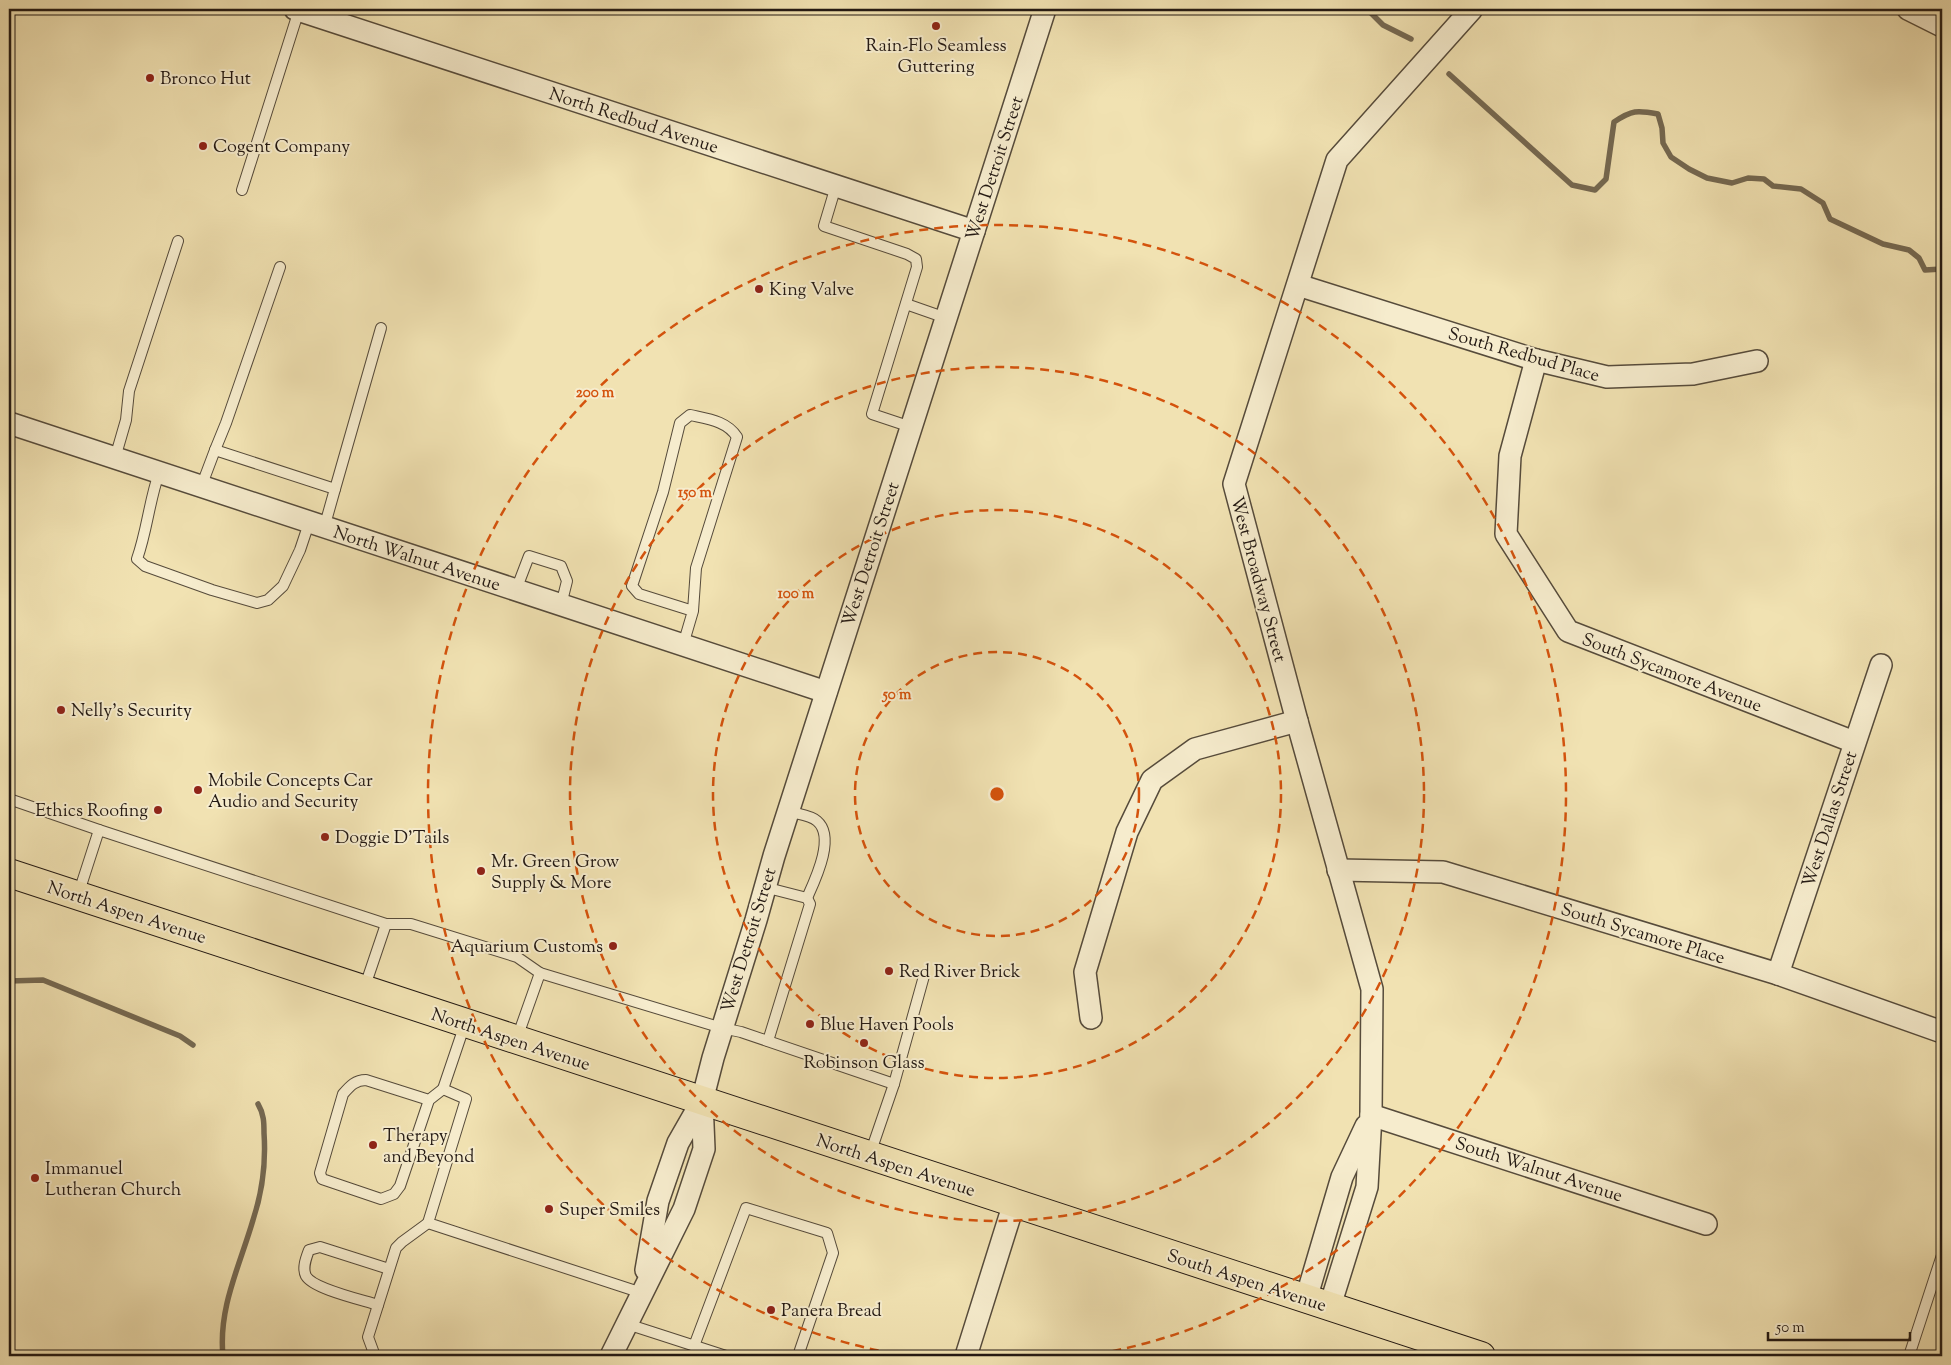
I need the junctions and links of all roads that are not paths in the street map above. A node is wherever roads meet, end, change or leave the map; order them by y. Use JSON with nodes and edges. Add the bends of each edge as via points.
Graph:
{"nodes":[{"id":1,"x":1045,"y":9,"type":"edge"},
{"id":2,"x":1472,"y":9,"type":"edge"},
{"id":3,"x":1908,"y":9,"type":"edge"},
{"id":4,"x":297,"y":10,"type":"edge"},
{"id":5,"x":1942,"y":26,"type":"edge"},
{"id":6,"x":836,"y":186,"type":"junction"},
{"id":7,"x":242,"y":190,"type":"dead end"},
{"id":8,"x":974,"y":231,"type":"junction"},
{"id":9,"x":178,"y":241,"type":"dead end"},
{"id":10,"x":280,"y":266,"type":"dead end"},
{"id":11,"x":1298,"y":285,"type":"junction"},
{"id":12,"x":906,"y":304,"type":"junction"},
{"id":13,"x":946,"y":318,"type":"junction"},
{"id":14,"x":381,"y":328,"type":"dead end"},
{"id":15,"x":1536,"y":360,"type":"junction"},
{"id":16,"x":1757,"y":361,"type":"dead end"},
{"id":17,"x":9,"y":423,"type":"edge"},
{"id":18,"x":911,"y":427,"type":"junction"},
{"id":19,"x":215,"y":450,"type":"junction"},
{"id":20,"x":115,"y":458,"type":"junction"},
{"id":21,"x":159,"y":473,"type":"junction"},
{"id":22,"x":201,"y":487,"type":"junction"},
{"id":23,"x":335,"y":489,"type":"junction"},
{"id":24,"x":316,"y":525,"type":"junction"},
{"id":25,"x":516,"y":590,"type":"junction"},
{"id":26,"x":560,"y":605,"type":"junction"},
{"id":27,"x":693,"y":611,"type":"junction"},
{"id":28,"x":683,"y":645,"type":"junction"},
{"id":29,"x":1881,"y":665,"type":"dead end"},
{"id":30,"x":826,"y":692,"type":"junction"},
{"id":31,"x":1297,"y":721,"type":"junction"},
{"id":32,"x":1854,"y":742,"type":"junction"},
{"id":33,"x":9,"y":799,"type":"edge"},
{"id":34,"x":788,"y":811,"type":"junction"},
{"id":35,"x":99,"y":830,"type":"junction"},
{"id":36,"x":1338,"y":870,"type":"junction"},
{"id":37,"x":9,"y":873,"type":"edge"},
{"id":38,"x":764,"y":888,"type":"junction"},
{"id":39,"x":78,"y":896,"type":"junction"},
{"id":40,"x":807,"y":898,"type":"junction"},
{"id":41,"x":386,"y":924,"type":"junction"},
{"id":42,"x":540,"y":973,"type":"junction"},
{"id":43,"x":1778,"y":974,"type":"junction"},
{"id":44,"x":924,"y":976,"type":"dead end"},
{"id":45,"x":364,"y":990,"type":"junction"},
{"id":46,"x":1091,"y":1018,"type":"dead end"},
{"id":47,"x":465,"y":1023,"type":"junction"},
{"id":48,"x":722,"y":1028,"type":"junction"},
{"id":49,"x":1942,"y":1032,"type":"edge"},
{"id":50,"x":516,"y":1041,"type":"junction"},
{"id":51,"x":768,"y":1041,"type":"junction"},
{"id":52,"x":894,"y":1084,"type":"junction"},
{"id":53,"x":443,"y":1089,"type":"junction"},
{"id":54,"x":429,"y":1100,"type":"junction"},
{"id":55,"x":702,"y":1101,"type":"junction"},
{"id":56,"x":1371,"y":1115,"type":"junction"},
{"id":57,"x":870,"y":1156,"type":"junction"},
{"id":58,"x":1014,"y":1203,"type":"junction"},
{"id":59,"x":428,"y":1223,"type":"junction"},
{"id":60,"x":1706,"y":1224,"type":"dead end"},
{"id":61,"x":1942,"y":1255,"type":"edge"},
{"id":62,"x":389,"y":1269,"type":"junction"},
{"id":63,"x":642,"y":1293,"type":"junction"},
{"id":64,"x":1318,"y":1303,"type":"junction"},
{"id":65,"x":378,"y":1305,"type":"junction"},
{"id":66,"x":627,"y":1324,"type":"junction"},
{"id":67,"x":694,"y":1346,"type":"junction"},
{"id":68,"x":375,"y":1356,"type":"edge"},
{"id":69,"x":611,"y":1356,"type":"edge"},
{"id":70,"x":726,"y":1356,"type":"edge"},
{"id":71,"x":798,"y":1356,"type":"edge"},
{"id":72,"x":966,"y":1356,"type":"edge"},
{"id":73,"x":1481,"y":1356,"type":"edge"},
{"id":74,"x":1908,"y":1356,"type":"edge"}],
"edges":[{"from":1,"to":8,"type":"street","name":"West Detroit Street"},
{"from":2,"to":11,"type":"street","name":"West Broadway Street","via":[[1337,160]]},
{"from":3,"to":5,"type":"street"},
{"from":4,"to":6,"type":"street","name":"North Redbud Avenue"},
{"from":4,"to":7,"type":"lane"},
{"from":6,"to":8,"type":"street","name":"North Redbud Avenue"},
{"from":6,"to":12,"type":"lane","via":[[824,226],[916,259],[918,267]]},
{"from":8,"to":13,"type":"street","name":"West Detroit Street"},
{"from":9,"to":20,"type":"lane","via":[[129,391],[126,420]]},
{"from":10,"to":19,"type":"lane"},
{"from":11,"to":15,"type":"street","name":"South Redbud Place"},
{"from":11,"to":31,"type":"street","name":"West Broadway Street","via":[[1234,484]]},
{"from":12,"to":13,"type":"lane"},
{"from":12,"to":18,"type":"lane","via":[[872,414]]},
{"from":13,"to":18,"type":"street","name":"West Detroit Street"},
{"from":14,"to":23,"type":"lane"},
{"from":15,"to":16,"type":"street","name":"South Redbud Place","via":[[1607,377],[1694,374]]},
{"from":15,"to":32,"type":"street","name":"South Sycamore Avenue","via":[[1510,456],[1506,534],[1568,631]]},
{"from":17,"to":20,"type":"street","name":"North Walnut Avenue"},
{"from":18,"to":30,"type":"street","name":"West Detroit Street"},
{"from":19,"to":22,"type":"lane"},
{"from":19,"to":23,"type":"lane"},
{"from":20,"to":21,"type":"street","name":"North Walnut Avenue"},
{"from":21,"to":22,"type":"street","name":"North Walnut Avenue"},
{"from":21,"to":24,"type":"lane","via":[[137,559],[145,566],[212,590],[257,604],[268,600],[283,586]]},
{"from":22,"to":24,"type":"street","name":"North Walnut Avenue"},
{"from":23,"to":24,"type":"lane"},
{"from":24,"to":25,"type":"street","name":"North Walnut Avenue"},
{"from":25,"to":26,"type":"street","name":"North Walnut Avenue"},
{"from":25,"to":26,"type":"lane","via":[[529,556],[561,566],[567,581]]},
{"from":26,"to":28,"type":"street","name":"North Walnut Avenue"},
{"from":27,"to":27,"type":"lane","via":[[696,568],[737,437],[719,422],[690,415],[680,423],[663,492],[632,586],[639,594]]},
{"from":27,"to":28,"type":"lane"},
{"from":28,"to":30,"type":"street","name":"North Walnut Avenue"},
{"from":29,"to":32,"type":"street","name":"West Dallas Street"},
{"from":30,"to":34,"type":"street","name":"West Detroit Street"},
{"from":31,"to":36,"type":"street","name":"West Broadway Street"},
{"from":31,"to":46,"type":"street","via":[[1195,749],[1152,780],[1127,832],[1085,972]]},
{"from":32,"to":43,"type":"street","name":"West Dallas Street"},
{"from":33,"to":35,"type":"lane"},
{"from":34,"to":38,"type":"street","name":"West Detroit Street"},
{"from":34,"to":40,"type":"lane","via":[[817,820],[825,833],[822,859]]},
{"from":35,"to":39,"type":"lane"},
{"from":35,"to":41,"type":"lane"},
{"from":36,"to":43,"type":"street","name":"South Sycamore Place","via":[[1443,872]]},
{"from":36,"to":56,"type":"street","name":"West Broadway Street","via":[[1372,989]]},
{"from":37,"to":39,"type":"main road","name":"North Aspen Avenue"},
{"from":38,"to":40,"type":"lane"},
{"from":38,"to":48,"type":"street","name":"West Detroit Street"},
{"from":39,"to":45,"type":"main road","name":"North Aspen Avenue"},
{"from":40,"to":51,"type":"lane","via":[[810,904]]},
{"from":41,"to":42,"type":"lane","via":[[411,924],[517,957]]},
{"from":41,"to":45,"type":"lane"},
{"from":42,"to":48,"type":"lane"},
{"from":42,"to":50,"type":"lane"},
{"from":43,"to":49,"type":"street","name":"South Sycamore Place"},
{"from":44,"to":52,"type":"lane"},
{"from":45,"to":47,"type":"main road","name":"North Aspen Avenue"},
{"from":47,"to":50,"type":"main road","name":"North Aspen Avenue"},
{"from":47,"to":53,"type":"lane"},
{"from":48,"to":51,"type":"lane"},
{"from":48,"to":55,"type":"street","name":"West Detroit Street"},
{"from":50,"to":55,"type":"main road","name":"North Aspen Avenue"},
{"from":51,"to":52,"type":"lane"},
{"from":52,"to":57,"type":"lane"},
{"from":53,"to":54,"type":"lane"},
{"from":53,"to":59,"type":"lane","via":[[466,1099]]},
{"from":54,"to":54,"type":"lane","via":[[366,1080],[351,1085],[344,1094],[320,1173],[322,1179],[381,1199],[394,1194],[400,1186]]},
{"from":55,"to":57,"type":"main road","name":"North Aspen Avenue"},
{"from":55,"to":63,"type":"street","name":"West Detroit Street","via":[[678,1143],[658,1201]]},
{"from":56,"to":60,"type":"street","name":"South Walnut Avenue"},
{"from":56,"to":64,"type":"street","name":"West Broadway Street","via":[[1366,1187]]},
{"from":57,"to":58,"type":"main road","name":"North Aspen Avenue"},
{"from":58,"to":64,"type":"main road","name":"South Aspen Avenue"},
{"from":58,"to":72,"type":"street"},
{"from":59,"to":62,"type":"lane","via":[[396,1248]]},
{"from":59,"to":63,"type":"lane"},
{"from":61,"to":74,"type":"lane"},
{"from":62,"to":65,"type":"lane"},
{"from":62,"to":65,"type":"lane","via":[[320,1247],[309,1250],[305,1261],[306,1276],[315,1284]]},
{"from":63,"to":66,"type":"street","name":"West Detroit Street"},
{"from":64,"to":73,"type":"main road","name":"South Aspen Avenue"},
{"from":65,"to":68,"type":"lane","via":[[368,1337]]},
{"from":66,"to":67,"type":"lane"},
{"from":66,"to":69,"type":"street","name":"West Detroit Street"},
{"from":67,"to":70,"type":"lane"},
{"from":67,"to":71,"type":"lane","via":[[746,1208],[827,1234],[833,1253]]}]}
